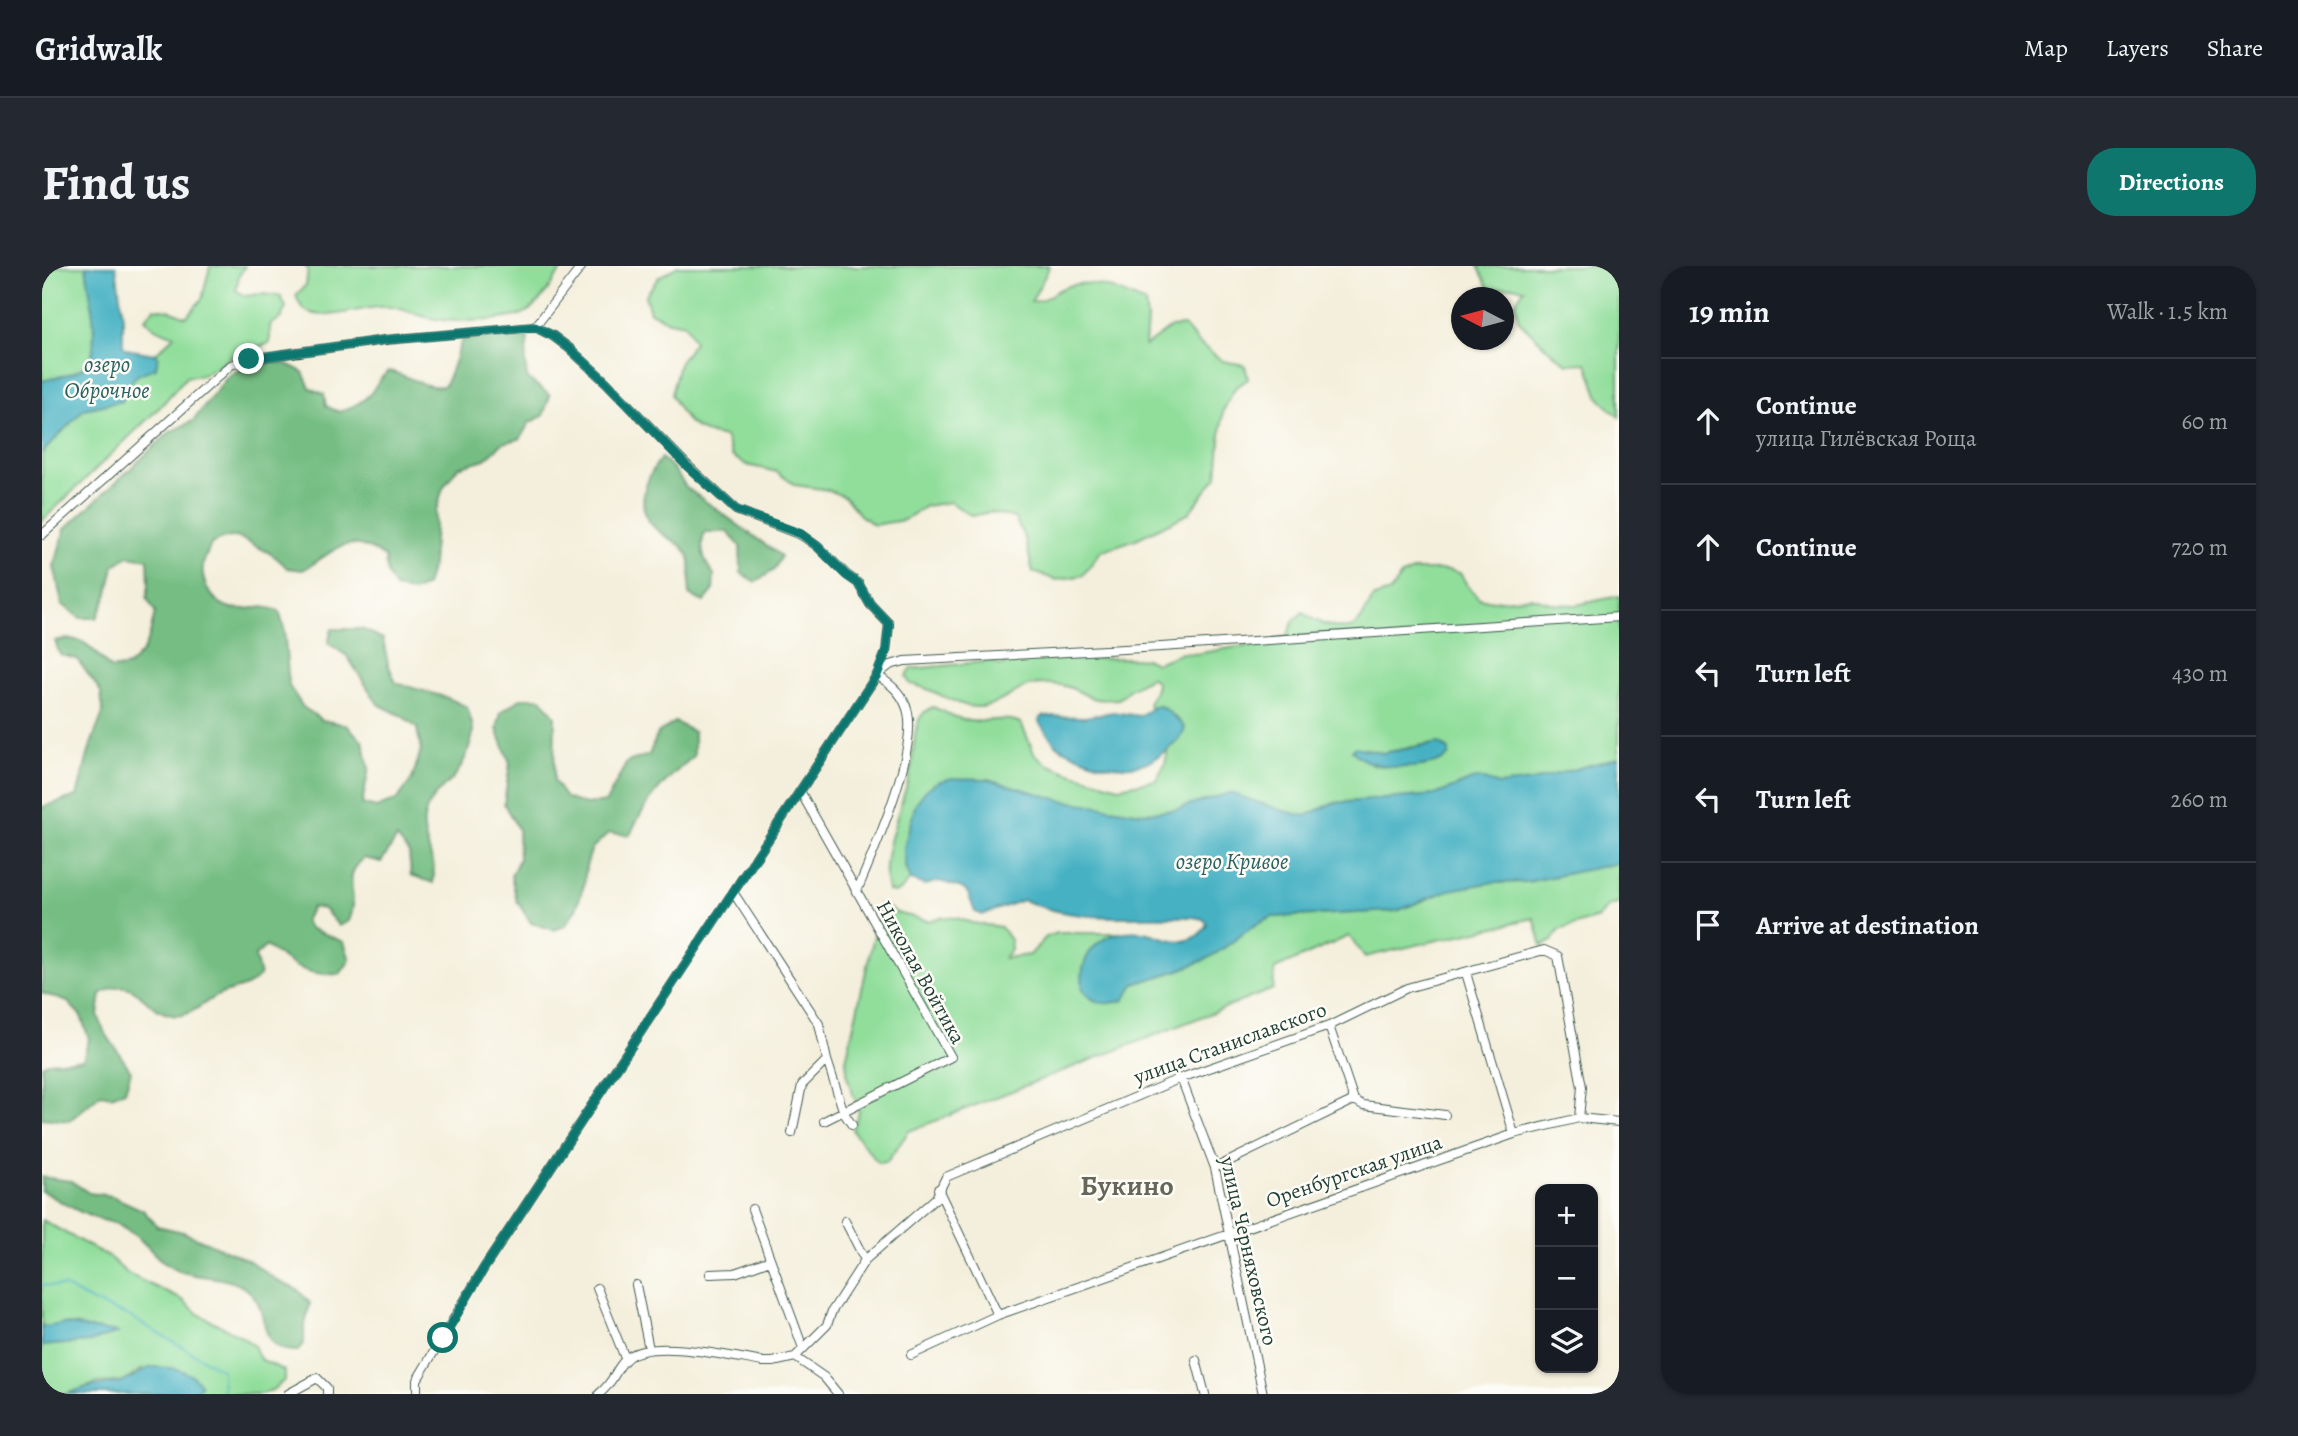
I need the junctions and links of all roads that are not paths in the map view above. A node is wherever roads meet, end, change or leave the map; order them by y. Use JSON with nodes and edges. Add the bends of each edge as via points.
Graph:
{"nodes":[{"id":1,"x":582,"y":266,"type":"edge"},
{"id":2,"x":535,"y":327,"type":"junction"},
{"id":3,"x":42,"y":535,"type":"edge"},
{"id":4,"x":1619,"y":617,"type":"edge"},
{"id":5,"x":877,"y":675,"type":"junction"},
{"id":6,"x":800,"y":791,"type":"junction"},
{"id":7,"x":857,"y":891,"type":"junction"},
{"id":8,"x":733,"y":892,"type":"junction"},
{"id":9,"x":1466,"y":973,"type":"junction"},
{"id":10,"x":1329,"y":1026,"type":"junction"},
{"id":11,"x":828,"y":1060,"type":"junction"},
{"id":12,"x":1181,"y":1078,"type":"junction"},
{"id":13,"x":1354,"y":1100,"type":"junction"},
{"id":14,"x":843,"y":1112,"type":"junction"},
{"id":15,"x":1445,"y":1115,"type":"dead end"},
{"id":16,"x":1579,"y":1118,"type":"junction"},
{"id":17,"x":824,"y":1121,"type":"dead end"},
{"id":18,"x":1619,"y":1122,"type":"edge"},
{"id":19,"x":852,"y":1125,"type":"dead end"},
{"id":20,"x":792,"y":1133,"type":"dead end"},
{"id":21,"x":1514,"y":1134,"type":"junction"},
{"id":22,"x":1215,"y":1168,"type":"junction"},
{"id":23,"x":938,"y":1189,"type":"junction"},
{"id":24,"x":752,"y":1209,"type":"dead end"},
{"id":25,"x":845,"y":1221,"type":"dead end"},
{"id":26,"x":1230,"y":1233,"type":"junction"},
{"id":27,"x":770,"y":1260,"type":"junction"},
{"id":28,"x":865,"y":1260,"type":"junction"},
{"id":29,"x":710,"y":1274,"type":"dead end"},
{"id":30,"x":636,"y":1285,"type":"dead end"},
{"id":31,"x":597,"y":1288,"type":"dead end"},
{"id":32,"x":998,"y":1315,"type":"junction"},
{"id":33,"x":803,"y":1348,"type":"junction"},
{"id":34,"x":649,"y":1349,"type":"junction"},
{"id":35,"x":911,"y":1355,"type":"dead end"},
{"id":36,"x":795,"y":1356,"type":"junction"},
{"id":37,"x":625,"y":1358,"type":"junction"},
{"id":38,"x":1196,"y":1360,"type":"dead end"},
{"id":39,"x":288,"y":1394,"type":"edge"},
{"id":40,"x":327,"y":1394,"type":"edge"},
{"id":41,"x":417,"y":1394,"type":"edge"},
{"id":42,"x":599,"y":1394,"type":"edge"},
{"id":43,"x":838,"y":1394,"type":"edge"},
{"id":44,"x":1205,"y":1394,"type":"edge"},
{"id":45,"x":1263,"y":1394,"type":"edge"}],
"edges":[{"from":1,"to":2,"type":"street"},
{"from":2,"to":3,"type":"street","via":[[385,340],[231,365]]},
{"from":2,"to":5,"type":"street","via":[[588,365],[736,510],[801,534],[858,583],[889,624]]},
{"from":4,"to":5,"type":"street","via":[[905,661]]},
{"from":5,"to":6,"type":"street"},
{"from":5,"to":7,"type":"street","via":[[896,689],[908,708],[909,733],[890,815]]},
{"from":6,"to":7,"type":"street"},
{"from":6,"to":8,"type":"street"},
{"from":7,"to":14,"type":"street","name":"Николая Войтика","via":[[951,1057]]},
{"from":8,"to":11,"type":"street","via":[[819,1024]]},
{"from":8,"to":41,"type":"street","via":[[475,1285],[417,1380]]},
{"from":9,"to":10,"type":"street","name":"улица Станиславского","via":[[1407,988]]},
{"from":9,"to":16,"type":"street","name":"улица Станиславского","via":[[1544,950],[1558,956],[1582,1087]]},
{"from":9,"to":21,"type":"street"},
{"from":10,"to":12,"type":"street","name":"улица Станиславского"},
{"from":10,"to":13,"type":"street"},
{"from":11,"to":14,"type":"street"},
{"from":11,"to":20,"type":"street","via":[[802,1085]]},
{"from":12,"to":22,"type":"street","name":"улица Черняховского"},
{"from":12,"to":23,"type":"street","name":"улица Станиславского","via":[[946,1177]]},
{"from":13,"to":15,"type":"street"},
{"from":13,"to":22,"type":"street"},
{"from":14,"to":17,"type":"street","name":"Николая Войтика"},
{"from":14,"to":19,"type":"street"},
{"from":16,"to":18,"type":"street","name":"Оренбургская улица"},
{"from":16,"to":21,"type":"street","name":"Оренбургская улица"},
{"from":21,"to":26,"type":"street","name":"Оренбургская улица"},
{"from":22,"to":26,"type":"street","name":"улица Черняховского"},
{"from":23,"to":28,"type":"street","name":"улица Станиславского","via":[[936,1198]]},
{"from":23,"to":32,"type":"street"},
{"from":24,"to":27,"type":"street"},
{"from":25,"to":28,"type":"street"},
{"from":26,"to":32,"type":"street","name":"Оренбургская улица"},
{"from":26,"to":45,"type":"street","name":"улица Черняховского"},
{"from":27,"to":29,"type":"street","via":[[734,1273]]},
{"from":27,"to":33,"type":"street"},
{"from":28,"to":33,"type":"street","name":"улица Станиславского","via":[[827,1325]]},
{"from":30,"to":34,"type":"street"},
{"from":31,"to":37,"type":"street"},
{"from":32,"to":35,"type":"street","name":"Оренбургская улица"},
{"from":33,"to":36,"type":"street","name":"улица Станиславского"},
{"from":34,"to":36,"type":"street","via":[[673,1348],[763,1362]]},
{"from":34,"to":37,"type":"street"},
{"from":36,"to":43,"type":"street"},
{"from":37,"to":42,"type":"street","via":[[612,1383]]},
{"from":38,"to":44,"type":"street"},
{"from":39,"to":40,"type":"street","via":[[317,1378]]}]}
